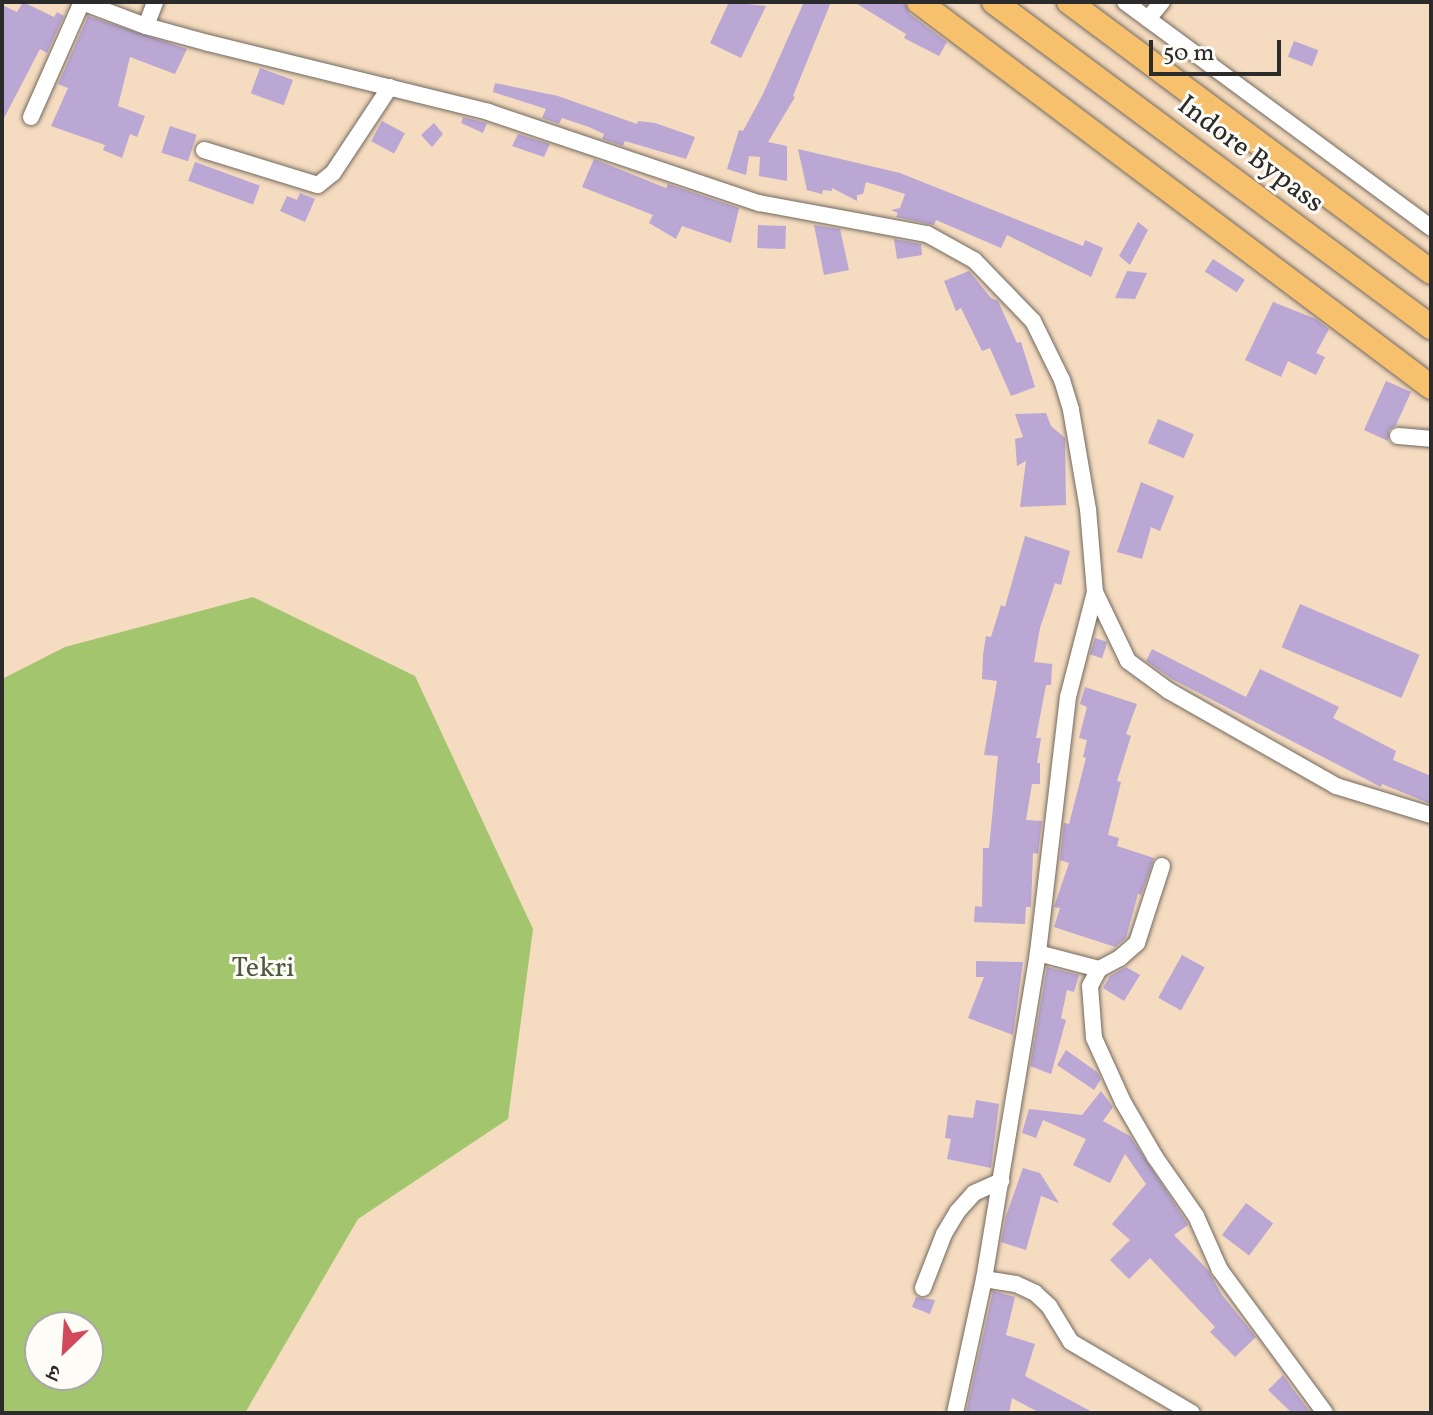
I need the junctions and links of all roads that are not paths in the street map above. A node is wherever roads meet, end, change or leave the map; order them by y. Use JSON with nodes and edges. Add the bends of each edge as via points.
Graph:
{"nodes":[{"id":1,"x":82,"y":2,"type":"edge"},
{"id":2,"x":155,"y":2,"type":"edge"},
{"id":3,"x":919,"y":2,"type":"edge"},
{"id":4,"x":994,"y":2,"type":"edge"},
{"id":5,"x":1069,"y":2,"type":"edge"},
{"id":6,"x":1125,"y":2,"type":"edge"},
{"id":7,"x":1162,"y":2,"type":"edge"},
{"id":8,"x":1148,"y":19,"type":"junction"},
{"id":9,"x":146,"y":26,"type":"junction"},
{"id":10,"x":390,"y":87,"type":"junction"},
{"id":11,"x":31,"y":117,"type":"dead end"},
{"id":12,"x":204,"y":150,"type":"dead end"},
{"id":13,"x":1431,"y":228,"type":"edge"},
{"id":14,"x":1431,"y":272,"type":"edge"},
{"id":15,"x":1431,"y":327,"type":"edge"},
{"id":16,"x":1431,"y":387,"type":"edge"},
{"id":17,"x":1398,"y":436,"type":"dead end"},
{"id":18,"x":1431,"y":439,"type":"edge"},
{"id":19,"x":1095,"y":592,"type":"junction"},
{"id":20,"x":1431,"y":815,"type":"edge"},
{"id":21,"x":1162,"y":866,"type":"dead end"},
{"id":22,"x":1038,"y":953,"type":"junction"},
{"id":23,"x":1099,"y":969,"type":"junction"},
{"id":24,"x":1001,"y":1181,"type":"junction"},
{"id":25,"x":984,"y":1279,"type":"junction"},
{"id":26,"x":923,"y":1288,"type":"dead end"},
{"id":27,"x":955,"y":1413,"type":"edge"},
{"id":28,"x":1192,"y":1413,"type":"edge"},
{"id":29,"x":1325,"y":1413,"type":"edge"}],
"edges":[{"from":1,"to":9,"type":"street"},
{"from":1,"to":11,"type":"street"},
{"from":2,"to":9,"type":"street"},
{"from":3,"to":16,"type":"highway"},
{"from":4,"to":15,"type":"highway","name":"Indore Bypass"},
{"from":5,"to":14,"type":"highway","name":"Indore Bypass"},
{"from":6,"to":8,"type":"street"},
{"from":7,"to":8,"type":"street"},
{"from":8,"to":13,"type":"street"},
{"from":9,"to":10,"type":"street"},
{"from":10,"to":12,"type":"street","via":[[333,173],[318,185]]},
{"from":10,"to":19,"type":"street","via":[[488,112],[759,203],[927,234],[974,260],[1033,321],[1062,380],[1088,509]]},
{"from":17,"to":18,"type":"street"},
{"from":19,"to":20,"type":"street","via":[[1128,661],[1169,691],[1336,786]]},
{"from":19,"to":22,"type":"street","via":[[1068,697]]},
{"from":21,"to":23,"type":"street","via":[[1137,943]]},
{"from":22,"to":23,"type":"street"},
{"from":22,"to":24,"type":"street"},
{"from":23,"to":29,"type":"street","via":[[1090,986],[1090,1016],[1101,1059],[1155,1157],[1196,1216],[1220,1270]]},
{"from":24,"to":25,"type":"street"},
{"from":24,"to":26,"type":"street","via":[[974,1193],[957,1212]]},
{"from":25,"to":27,"type":"street"},
{"from":25,"to":28,"type":"street","via":[[1035,1293],[1071,1342]]}]}
